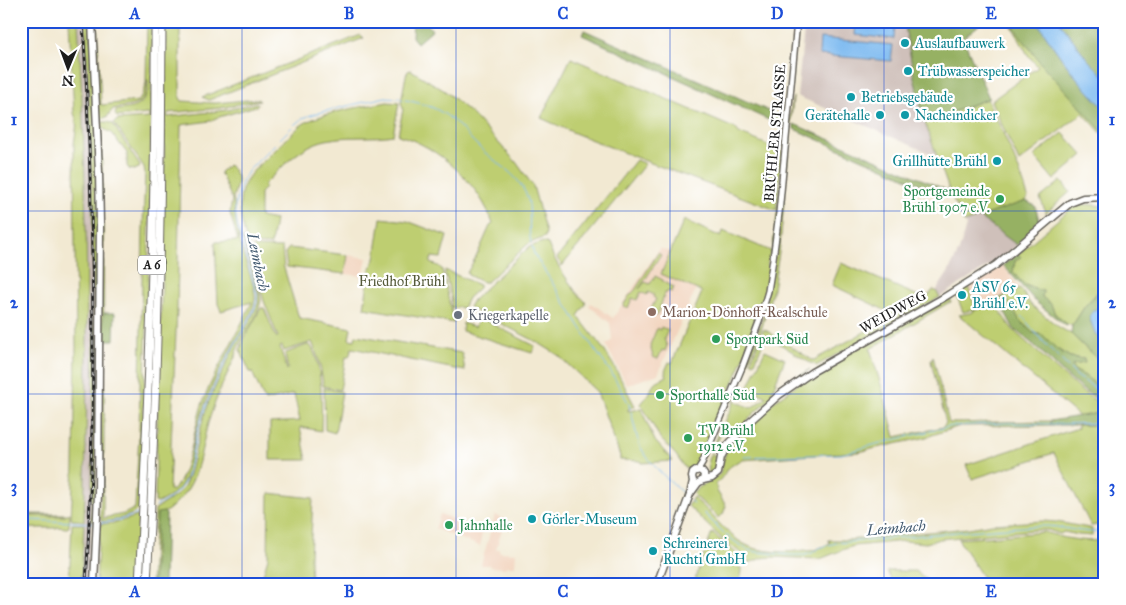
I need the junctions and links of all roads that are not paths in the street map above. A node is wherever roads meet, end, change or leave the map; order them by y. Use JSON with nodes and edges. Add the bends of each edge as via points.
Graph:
{"nodes":[{"id":1,"x":92,"y":21,"type":"edge"},
{"id":2,"x":155,"y":21,"type":"edge"},
{"id":3,"x":162,"y":21,"type":"edge"},
{"id":4,"x":797,"y":21,"type":"edge"},
{"id":5,"x":1105,"y":197,"type":"edge"},
{"id":6,"x":699,"y":477,"type":"junction"},
{"id":7,"x":94,"y":584,"type":"edge"},
{"id":8,"x":139,"y":584,"type":"edge"},
{"id":9,"x":147,"y":584,"type":"edge"},
{"id":10,"x":656,"y":584,"type":"edge"}],
"edges":[{"from":1,"to":7,"type":"main road","via":[[100,224],[98,523]]},
{"from":2,"to":8,"type":"highway","number":"A 6","via":[[150,324]]},
{"from":3,"to":9,"type":"highway","number":"A 6","via":[[161,191]]},
{"from":4,"to":6,"type":"street","name":"BRÜHLER STRASSE","via":[[768,290],[759,322]]},
{"from":5,"to":6,"type":"main road","name":"WEIDWEG","via":[[1083,198],[1070,203],[996,265],[797,382],[761,410],[730,442],[716,476]]},
{"from":6,"to":10,"type":"main road"}]}
